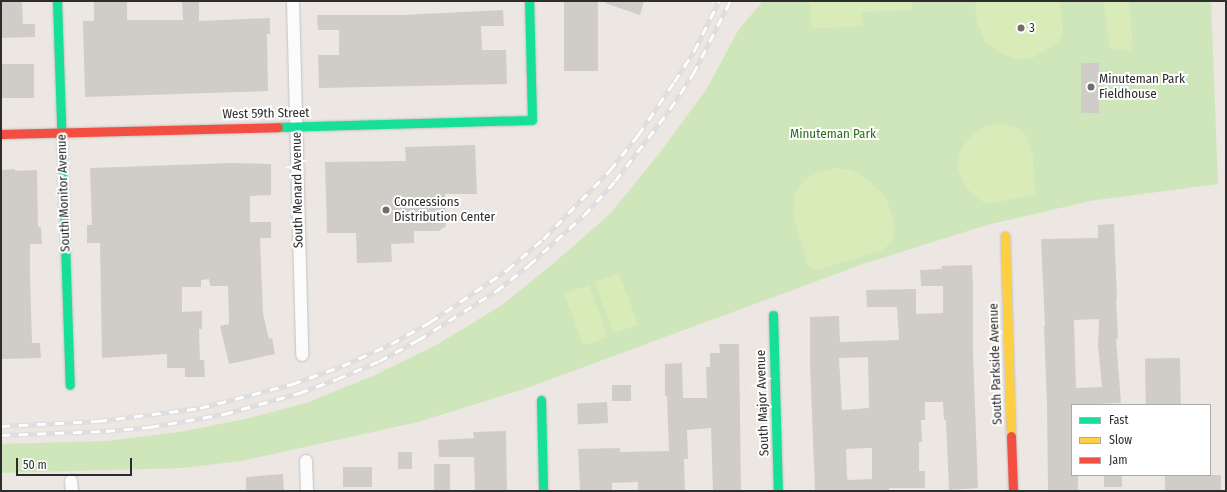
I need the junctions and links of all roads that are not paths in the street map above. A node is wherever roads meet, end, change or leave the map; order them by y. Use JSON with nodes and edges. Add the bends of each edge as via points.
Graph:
{"nodes":[{"id":1,"x":57,"y":1,"type":"edge"},
{"id":2,"x":293,"y":1,"type":"edge"},
{"id":3,"x":528,"y":1,"type":"edge"},
{"id":4,"x":296,"y":126,"type":"junction"},
{"id":5,"x":62,"y":132,"type":"junction"},
{"id":6,"x":1,"y":134,"type":"edge"},
{"id":7,"x":1005,"y":236,"type":"dead end"},
{"id":8,"x":773,"y":315,"type":"dead end"},
{"id":9,"x":302,"y":355,"type":"dead end"},
{"id":10,"x":70,"y":385,"type":"dead end"},
{"id":11,"x":540,"y":400,"type":"dead end"},
{"id":12,"x":306,"y":461,"type":"dead end"},
{"id":13,"x":307,"y":491,"type":"edge"},
{"id":14,"x":543,"y":491,"type":"edge"},
{"id":15,"x":778,"y":491,"type":"edge"},
{"id":16,"x":1013,"y":491,"type":"edge"}],
"edges":[{"from":1,"to":5,"type":"street","name":"South Monitor Avenue"},
{"from":2,"to":4,"type":"street","name":"South Menard Avenue"},
{"from":3,"to":4,"type":"street","name":"West 59th Street","via":[[532,120]]},
{"from":4,"to":5,"type":"street","name":"West 59th Street"},
{"from":4,"to":9,"type":"street","name":"South Menard Avenue"},
{"from":5,"to":6,"type":"street","name":"West 59th Street"},
{"from":5,"to":10,"type":"street","name":"South Monitor Avenue"},
{"from":7,"to":16,"type":"street","name":"South Parkside Avenue"},
{"from":8,"to":15,"type":"street","name":"South Major Avenue"},
{"from":11,"to":14,"type":"street"},
{"from":12,"to":13,"type":"street"}]}
